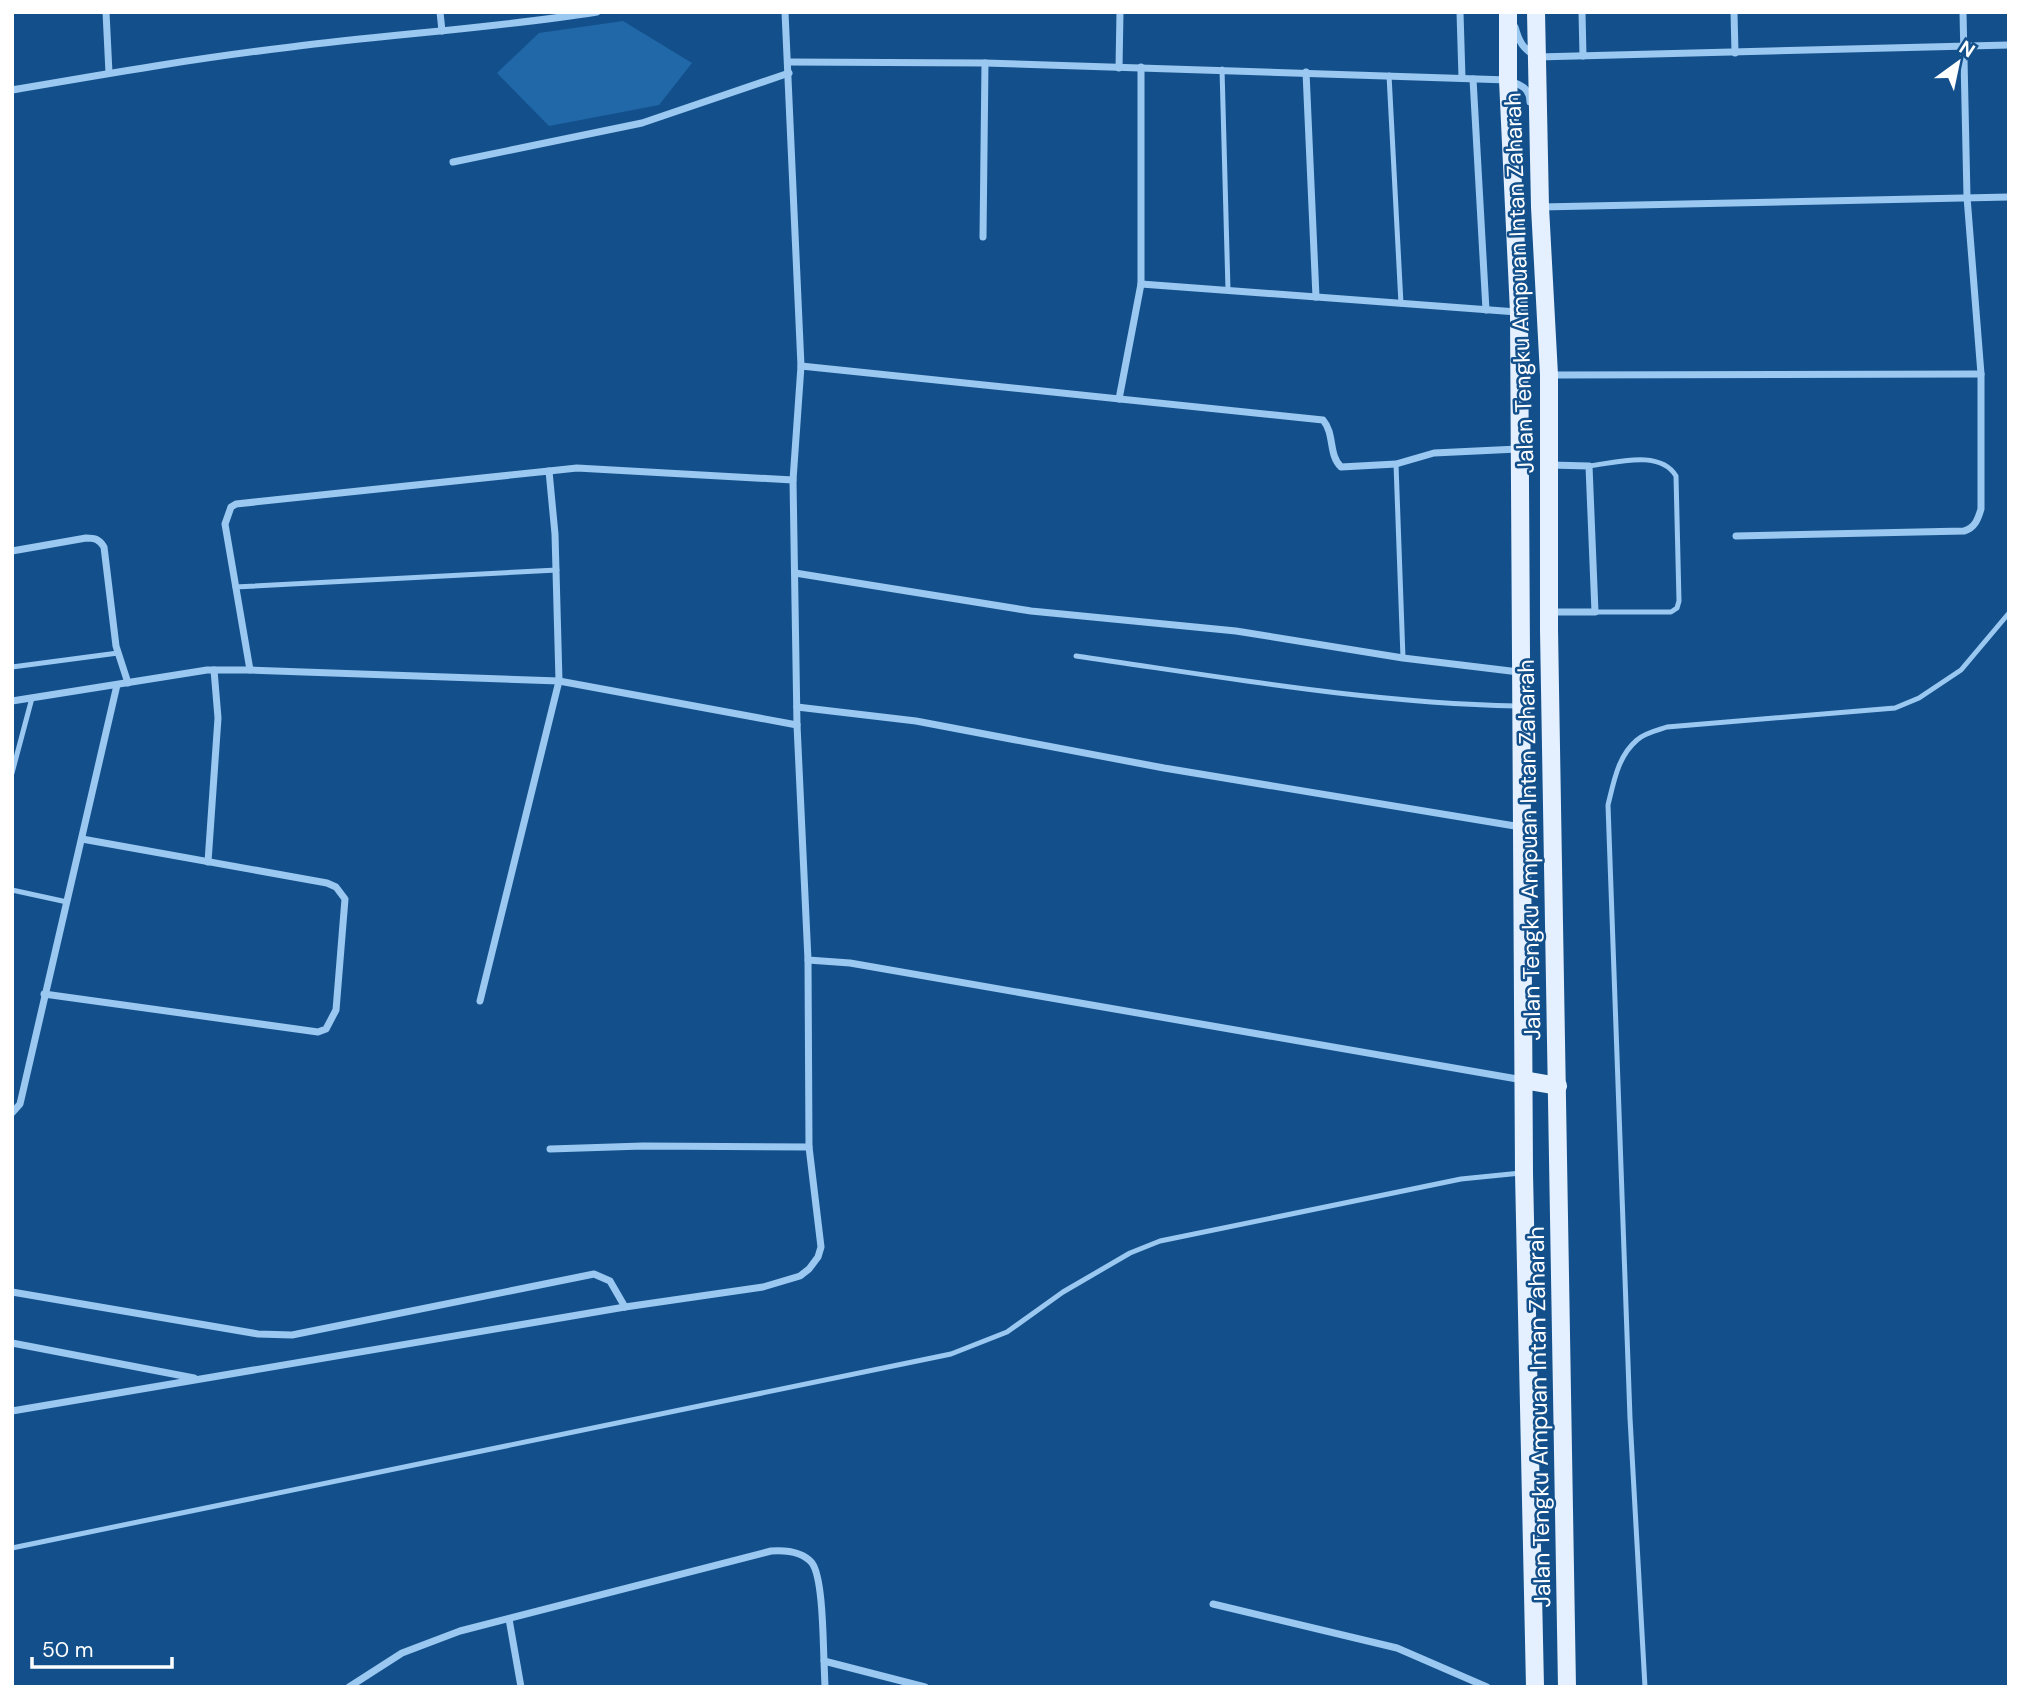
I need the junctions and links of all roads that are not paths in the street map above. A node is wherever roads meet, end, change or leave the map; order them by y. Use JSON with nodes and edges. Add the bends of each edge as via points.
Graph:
{"nodes":[{"id":1,"x":106,"y":12,"type":"edge"},
{"id":2,"x":439,"y":12,"type":"edge"},
{"id":3,"x":597,"y":12,"type":"edge"},
{"id":4,"x":785,"y":12,"type":"edge"},
{"id":5,"x":1119,"y":12,"type":"edge"},
{"id":6,"x":1460,"y":12,"type":"edge"},
{"id":7,"x":1510,"y":12,"type":"edge"},
{"id":8,"x":1536,"y":12,"type":"edge"},
{"id":9,"x":1582,"y":12,"type":"edge"},
{"id":10,"x":1734,"y":12,"type":"edge"},
{"id":11,"x":1963,"y":12,"type":"edge"},
{"id":12,"x":442,"y":30,"type":"junction"},
{"id":13,"x":2009,"y":45,"type":"edge"},
{"id":14,"x":1963,"y":47,"type":"junction"},
{"id":15,"x":1735,"y":53,"type":"junction"},
{"id":16,"x":1583,"y":56,"type":"junction"},
{"id":17,"x":1537,"y":57,"type":"junction"},
{"id":18,"x":788,"y":62,"type":"junction"},
{"id":19,"x":985,"y":63,"type":"junction"},
{"id":20,"x":1141,"y":67,"type":"junction"},
{"id":21,"x":1119,"y":68,"type":"junction"},
{"id":22,"x":1222,"y":69,"type":"junction"},
{"id":23,"x":1306,"y":72,"type":"junction"},
{"id":24,"x":109,"y":73,"type":"junction"},
{"id":25,"x":789,"y":73,"type":"junction"},
{"id":26,"x":1389,"y":75,"type":"junction"},
{"id":27,"x":1462,"y":78,"type":"junction"},
{"id":28,"x":1473,"y":79,"type":"junction"},
{"id":29,"x":1508,"y":80,"type":"junction"},
{"id":30,"x":12,"y":90,"type":"edge"},
{"id":31,"x":453,"y":162,"type":"dead end"},
{"id":32,"x":1967,"y":197,"type":"junction"},
{"id":33,"x":2009,"y":197,"type":"edge"},
{"id":34,"x":1540,"y":207,"type":"junction"},
{"id":35,"x":1541,"y":229,"type":"junction"},
{"id":36,"x":983,"y":237,"type":"dead end"},
{"id":37,"x":1141,"y":284,"type":"junction"},
{"id":38,"x":1228,"y":290,"type":"junction"},
{"id":39,"x":1316,"y":297,"type":"junction"},
{"id":40,"x":1401,"y":304,"type":"junction"},
{"id":41,"x":1486,"y":310,"type":"junction"},
{"id":42,"x":1519,"y":312,"type":"junction"},
{"id":43,"x":801,"y":366,"type":"junction"},
{"id":44,"x":1980,"y":374,"type":"junction"},
{"id":45,"x":1549,"y":375,"type":"junction"},
{"id":46,"x":1119,"y":399,"type":"junction"},
{"id":47,"x":1519,"y":449,"type":"junction"},
{"id":48,"x":1396,"y":464,"type":"junction"},
{"id":49,"x":1549,"y":464,"type":"junction"},
{"id":50,"x":1589,"y":466,"type":"junction"},
{"id":51,"x":549,"y":471,"type":"junction"},
{"id":52,"x":793,"y":480,"type":"junction"},
{"id":53,"x":1736,"y":536,"type":"dead end"},
{"id":54,"x":12,"y":551,"type":"edge"},
{"id":55,"x":556,"y":570,"type":"junction"},
{"id":56,"x":795,"y":573,"type":"junction"},
{"id":57,"x":235,"y":587,"type":"junction"},
{"id":58,"x":1549,"y":612,"type":"junction"},
{"id":59,"x":1595,"y":612,"type":"junction"},
{"id":60,"x":2009,"y":613,"type":"edge"},
{"id":61,"x":118,"y":653,"type":"junction"},
{"id":62,"x":1076,"y":656,"type":"dead end"},
{"id":63,"x":1403,"y":658,"type":"junction"},
{"id":64,"x":12,"y":667,"type":"edge"},
{"id":65,"x":214,"y":670,"type":"junction"},
{"id":66,"x":250,"y":670,"type":"junction"},
{"id":67,"x":1520,"y":672,"type":"junction"},
{"id":68,"x":559,"y":681,"type":"junction"},
{"id":69,"x":128,"y":683,"type":"junction"},
{"id":70,"x":117,"y":685,"type":"junction"},
{"id":71,"x":32,"y":698,"type":"junction"},
{"id":72,"x":12,"y":701,"type":"edge"},
{"id":73,"x":1520,"y":706,"type":"junction"},
{"id":74,"x":797,"y":707,"type":"junction"},
{"id":75,"x":797,"y":725,"type":"junction"},
{"id":76,"x":12,"y":773,"type":"edge"},
{"id":77,"x":1521,"y":827,"type":"junction"},
{"id":78,"x":82,"y":839,"type":"junction"},
{"id":79,"x":208,"y":862,"type":"junction"},
{"id":80,"x":12,"y":890,"type":"edge"},
{"id":81,"x":67,"y":902,"type":"junction"},
{"id":82,"x":808,"y":960,"type":"junction"},
{"id":83,"x":44,"y":994,"type":"junction"},
{"id":84,"x":480,"y":1000,"type":"dead end"},
{"id":85,"x":1524,"y":1080,"type":"junction"},
{"id":86,"x":1558,"y":1086,"type":"junction"},
{"id":87,"x":12,"y":1114,"type":"edge"},
{"id":88,"x":808,"y":1147,"type":"junction"},
{"id":89,"x":550,"y":1149,"type":"dead end"},
{"id":90,"x":1524,"y":1173,"type":"junction"},
{"id":91,"x":12,"y":1292,"type":"edge"},
{"id":92,"x":625,"y":1307,"type":"junction"},
{"id":93,"x":12,"y":1343,"type":"edge"},
{"id":94,"x":199,"y":1379,"type":"junction"},
{"id":95,"x":12,"y":1411,"type":"edge"},
{"id":96,"x":12,"y":1548,"type":"edge"},
{"id":97,"x":1213,"y":1604,"type":"dead end"},
{"id":98,"x":509,"y":1619,"type":"junction"},
{"id":99,"x":824,"y":1661,"type":"junction"},
{"id":100,"x":349,"y":1687,"type":"edge"},
{"id":101,"x":521,"y":1687,"type":"edge"},
{"id":102,"x":825,"y":1687,"type":"edge"},
{"id":103,"x":925,"y":1687,"type":"edge"},
{"id":104,"x":1487,"y":1687,"type":"edge"},
{"id":105,"x":1535,"y":1687,"type":"edge"},
{"id":106,"x":1567,"y":1687,"type":"edge"},
{"id":107,"x":1644,"y":1687,"type":"edge"}],
"edges":[{"from":1,"to":24,"type":"street"},
{"from":2,"to":12,"type":"street"},
{"from":3,"to":12,"type":"street"},
{"from":4,"to":18,"type":"street"},
{"from":5,"to":21,"type":"street"},
{"from":6,"to":27,"type":"street"},
{"from":7,"to":17,"type":"street","via":[[1518,41]]},
{"from":7,"to":29,"type":"main road","name":"Jalan Tengku Ampuan Intan Zaharah"},
{"from":8,"to":17,"type":"main road","name":"Jalan Tengku Ampuan Intan Zaharah"},
{"from":9,"to":16,"type":"street"},
{"from":10,"to":15,"type":"street"},
{"from":11,"to":14,"type":"street"},
{"from":12,"to":24,"type":"street"},
{"from":13,"to":14,"type":"street"},
{"from":14,"to":15,"type":"street"},
{"from":14,"to":32,"type":"street"},
{"from":15,"to":16,"type":"street"},
{"from":16,"to":17,"type":"street"},
{"from":17,"to":34,"type":"main road","name":"Jalan Tengku Ampuan Intan Zaharah"},
{"from":18,"to":19,"type":"street"},
{"from":18,"to":25,"type":"street"},
{"from":19,"to":21,"type":"street"},
{"from":19,"to":36,"type":"street"},
{"from":20,"to":21,"type":"street"},
{"from":20,"to":22,"type":"street"},
{"from":20,"to":37,"type":"street"},
{"from":22,"to":23,"type":"street"},
{"from":22,"to":38,"type":"lane"},
{"from":23,"to":26,"type":"street"},
{"from":23,"to":39,"type":"street"},
{"from":24,"to":30,"type":"street"},
{"from":25,"to":31,"type":"street","via":[[642,123]]},
{"from":25,"to":43,"type":"street"},
{"from":26,"to":27,"type":"street"},
{"from":26,"to":40,"type":"lane"},
{"from":27,"to":28,"type":"street"},
{"from":28,"to":29,"type":"street"},
{"from":28,"to":41,"type":"street"},
{"from":29,"to":35,"type":"street","via":[[1523,85],[1530,98],[1531,205]]},
{"from":29,"to":42,"type":"main road","name":"Jalan Tengku Ampuan Intan Zaharah"},
{"from":32,"to":33,"type":"street"},
{"from":32,"to":34,"type":"street"},
{"from":32,"to":44,"type":"street"},
{"from":34,"to":35,"type":"main road","name":"Jalan Tengku Ampuan Intan Zaharah"},
{"from":35,"to":45,"type":"main road","name":"Jalan Tengku Ampuan Intan Zaharah"},
{"from":37,"to":38,"type":"street"},
{"from":37,"to":46,"type":"street"},
{"from":38,"to":39,"type":"street"},
{"from":39,"to":40,"type":"street"},
{"from":40,"to":41,"type":"street"},
{"from":41,"to":42,"type":"street"},
{"from":42,"to":47,"type":"main road","name":"Jalan Tengku Ampuan Intan Zaharah"},
{"from":43,"to":46,"type":"street"},
{"from":43,"to":52,"type":"street"},
{"from":44,"to":45,"type":"street"},
{"from":44,"to":53,"type":"street","via":[[1981,509],[1970,529]]},
{"from":45,"to":49,"type":"main road","name":"Jalan Tengku Ampuan Intan Zaharah"},
{"from":46,"to":48,"type":"street","via":[[1323,420],[1330,429],[1334,460],[1341,467]]},
{"from":47,"to":48,"type":"street","via":[[1434,453]]},
{"from":47,"to":67,"type":"main road","name":"Jalan Tengku Ampuan Intan Zaharah"},
{"from":48,"to":63,"type":"lane"},
{"from":49,"to":50,"type":"street"},
{"from":49,"to":58,"type":"main road","name":"Jalan Tengku Ampuan Intan Zaharah"},
{"from":50,"to":59,"type":"street"},
{"from":50,"to":59,"type":"lane","via":[[1659,461],[1676,476],[1677,608],[1671,612]]},
{"from":51,"to":52,"type":"street","via":[[577,468]]},
{"from":51,"to":55,"type":"street"},
{"from":51,"to":57,"type":"street","via":[[236,505],[228,511],[225,524]]},
{"from":52,"to":56,"type":"street"},
{"from":54,"to":61,"type":"street","via":[[86,538],[100,542]]},
{"from":55,"to":57,"type":"lane"},
{"from":55,"to":68,"type":"street"},
{"from":56,"to":63,"type":"street","via":[[1031,611],[1236,631]]},
{"from":56,"to":74,"type":"street"},
{"from":57,"to":66,"type":"street"},
{"from":58,"to":59,"type":"street"},
{"from":58,"to":86,"type":"main road","name":"Jalan Tengku Ampuan Intan Zaharah"},
{"from":60,"to":107,"type":"lane","via":[[1961,670],[1895,708],[1667,727],[1638,738],[1614,777],[1608,804]]},
{"from":61,"to":64,"type":"lane"},
{"from":61,"to":69,"type":"street"},
{"from":62,"to":73,"type":"lane","via":[[1337,694]]},
{"from":63,"to":67,"type":"street"},
{"from":65,"to":66,"type":"street"},
{"from":65,"to":69,"type":"street"},
{"from":65,"to":79,"type":"street","via":[[218,718]]},
{"from":66,"to":68,"type":"street"},
{"from":67,"to":73,"type":"main road","name":"Jalan Tengku Ampuan Intan Zaharah"},
{"from":68,"to":75,"type":"street"},
{"from":68,"to":84,"type":"street"},
{"from":69,"to":70,"type":"street"},
{"from":70,"to":71,"type":"street"},
{"from":70,"to":78,"type":"street"},
{"from":71,"to":72,"type":"street"},
{"from":71,"to":76,"type":"lane"},
{"from":73,"to":77,"type":"main road","name":"Jalan Tengku Ampuan Intan Zaharah"},
{"from":74,"to":75,"type":"street"},
{"from":74,"to":77,"type":"street","via":[[916,721]]},
{"from":75,"to":82,"type":"street"},
{"from":77,"to":85,"type":"main road","name":"Jalan Tengku Ampuan Intan Zaharah"},
{"from":78,"to":79,"type":"street"},
{"from":78,"to":81,"type":"street"},
{"from":79,"to":83,"type":"street","via":[[327,883],[341,892],[345,899],[336,1010],[326,1029],[318,1032]]},
{"from":80,"to":81,"type":"lane"},
{"from":81,"to":83,"type":"street"},
{"from":82,"to":85,"type":"street","via":[[850,963]]},
{"from":82,"to":88,"type":"street"},
{"from":83,"to":87,"type":"street","via":[[20,1104]]},
{"from":85,"to":86,"type":"main road"},
{"from":85,"to":90,"type":"main road","name":"Jalan Tengku Ampuan Intan Zaharah"},
{"from":86,"to":106,"type":"main road","name":"Jalan Tengku Ampuan Intan Zaharah"},
{"from":88,"to":89,"type":"street"},
{"from":88,"to":92,"type":"street","via":[[821,1247],[809,1269],[763,1287]]},
{"from":90,"to":96,"type":"lane","via":[[1461,1179],[1160,1241],[1063,1292],[1007,1332],[951,1354]]},
{"from":90,"to":105,"type":"main road","name":"Jalan Tengku Ampuan Intan Zaharah"},
{"from":91,"to":92,"type":"street","via":[[267,1335],[292,1335],[594,1274],[610,1281]]},
{"from":92,"to":94,"type":"street"},
{"from":93,"to":94,"type":"street"},
{"from":94,"to":95,"type":"street"},
{"from":97,"to":104,"type":"street","via":[[1397,1648]]},
{"from":98,"to":99,"type":"street","via":[[785,1550],[805,1557],[818,1578]]},
{"from":98,"to":100,"type":"street","via":[[422,1644]]},
{"from":98,"to":101,"type":"street"},
{"from":99,"to":102,"type":"street"},
{"from":99,"to":103,"type":"street"}]}
